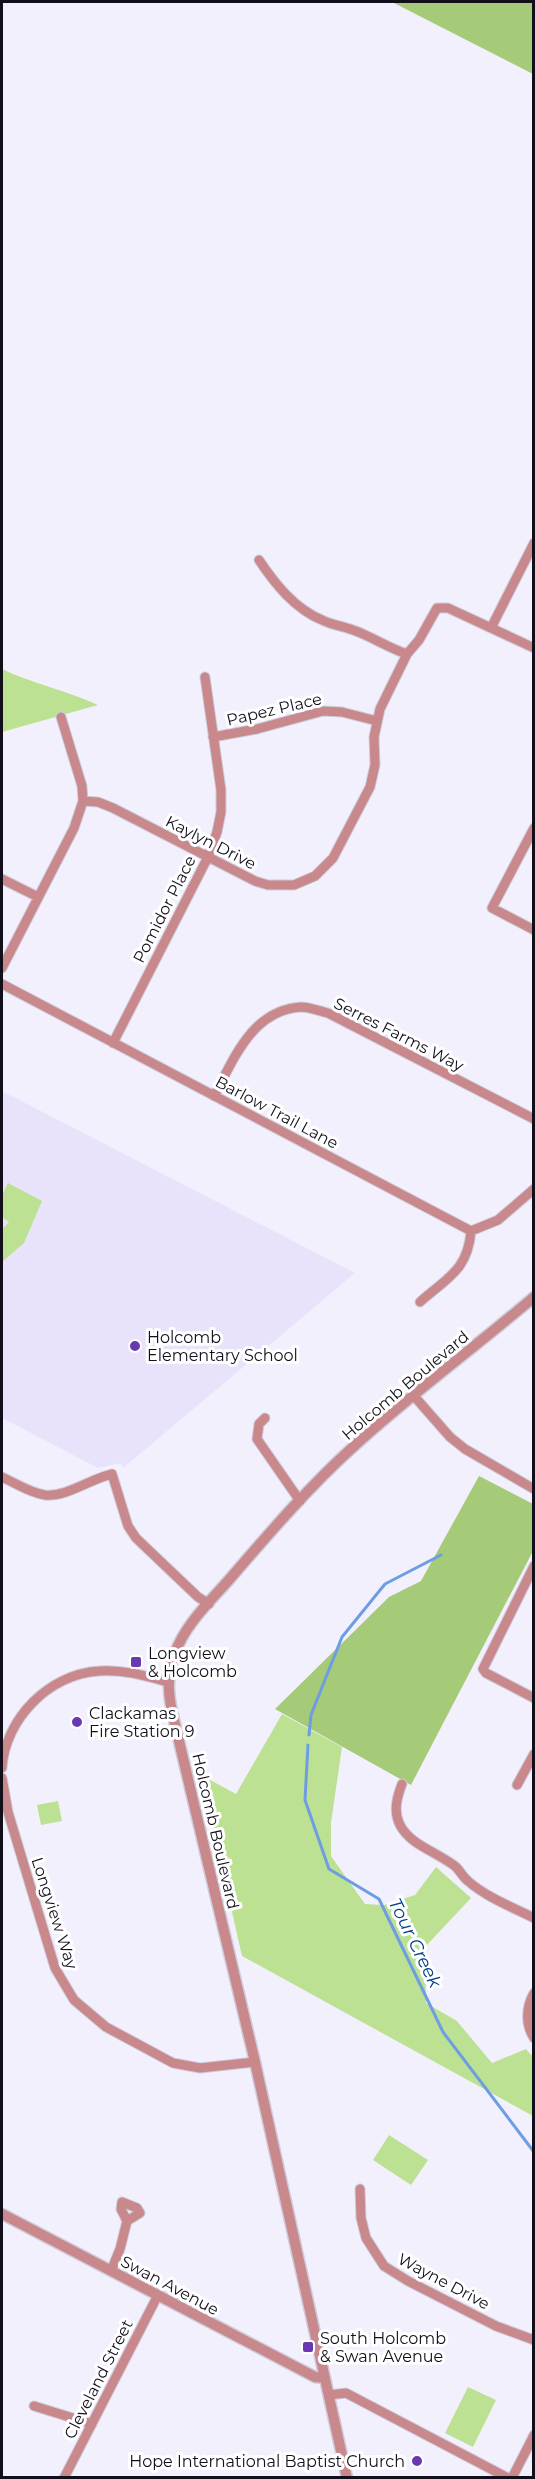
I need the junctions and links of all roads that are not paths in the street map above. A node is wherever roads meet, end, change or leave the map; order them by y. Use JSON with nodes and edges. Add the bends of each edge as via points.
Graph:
{"nodes":[{"id":1,"x":534,"y":543,"type":"edge"},
{"id":2,"x":260,"y":560,"type":"dead end"},
{"id":3,"x":491,"y":628,"type":"junction"},
{"id":4,"x":534,"y":648,"type":"edge"},
{"id":5,"x":407,"y":654,"type":"junction"},
{"id":6,"x":205,"y":677,"type":"dead end"},
{"id":7,"x":62,"y":717,"type":"dead end"},
{"id":8,"x":376,"y":721,"type":"junction"},
{"id":9,"x":213,"y":737,"type":"junction"},
{"id":10,"x":83,"y":801,"type":"junction"},
{"id":11,"x":534,"y":828,"type":"edge"},
{"id":12,"x":208,"y":857,"type":"junction"},
{"id":13,"x":2,"y":879,"type":"edge"},
{"id":14,"x":38,"y":897,"type":"junction"},
{"id":15,"x":534,"y":930,"type":"edge"},
{"id":16,"x":2,"y":968,"type":"edge"},
{"id":17,"x":2,"y":984,"type":"edge"},
{"id":18,"x":113,"y":1042,"type":"junction"},
{"id":19,"x":214,"y":1096,"type":"junction"},
{"id":20,"x":534,"y":1119,"type":"edge"},
{"id":21,"x":534,"y":1189,"type":"edge"},
{"id":22,"x":471,"y":1231,"type":"junction"},
{"id":23,"x":534,"y":1297,"type":"edge"},
{"id":24,"x":420,"y":1302,"type":"dead end"},
{"id":25,"x":414,"y":1396,"type":"junction"},
{"id":26,"x":265,"y":1418,"type":"dead end"},
{"id":27,"x":2,"y":1476,"type":"edge"},
{"id":28,"x":534,"y":1489,"type":"edge"},
{"id":29,"x":300,"y":1501,"type":"junction"},
{"id":30,"x":534,"y":1566,"type":"edge"},
{"id":31,"x":209,"y":1604,"type":"junction"},
{"id":32,"x":168,"y":1682,"type":"junction"},
{"id":33,"x":534,"y":1698,"type":"edge"},
{"id":34,"x":534,"y":1754,"type":"edge"},
{"id":35,"x":2,"y":1768,"type":"edge"},
{"id":36,"x":2,"y":1778,"type":"edge"},
{"id":37,"x":402,"y":1784,"type":"dead end"},
{"id":38,"x":517,"y":1785,"type":"dead end"},
{"id":39,"x":534,"y":1918,"type":"edge"},
{"id":40,"x":534,"y":1993,"type":"edge"},
{"id":41,"x":534,"y":2038,"type":"edge"},
{"id":42,"x":255,"y":2062,"type":"junction"},
{"id":43,"x":360,"y":2189,"type":"dead end"},
{"id":44,"x":2,"y":2214,"type":"edge"},
{"id":45,"x":127,"y":2221,"type":"dead end"},
{"id":46,"x":111,"y":2271,"type":"junction"},
{"id":47,"x":158,"y":2295,"type":"junction"},
{"id":48,"x":534,"y":2340,"type":"edge"},
{"id":49,"x":326,"y":2378,"type":"junction"},
{"id":50,"x":329,"y":2395,"type":"junction"},
{"id":51,"x":34,"y":2406,"type":"dead end"},
{"id":52,"x":92,"y":2424,"type":"junction"},
{"id":53,"x":534,"y":2435,"type":"edge"},
{"id":54,"x":64,"y":2478,"type":"edge"},
{"id":55,"x":347,"y":2478,"type":"edge"},
{"id":56,"x":510,"y":2478,"type":"edge"}],
"edges":[{"from":1,"to":3,"type":"street"},
{"from":2,"to":5,"type":"street","via":[[274,582],[310,614]]},
{"from":3,"to":4,"type":"street"},
{"from":3,"to":5,"type":"street","name":"Kaylyn Drive","via":[[448,608],[437,608]]},
{"from":5,"to":8,"type":"street","name":"Kaylyn Drive"},
{"from":6,"to":9,"type":"street","name":"Pomidor Place"},
{"from":7,"to":10,"type":"street"},
{"from":8,"to":9,"type":"street","name":"Papez Place","via":[[323,711]]},
{"from":8,"to":12,"type":"street","name":"Kaylyn Drive","via":[[370,788],[333,858],[315,876],[294,885],[268,885]]},
{"from":9,"to":12,"type":"street","name":"Pomidor Place","via":[[221,812]]},
{"from":10,"to":12,"type":"street","name":"Kaylyn Drive","via":[[113,808]]},
{"from":10,"to":14,"type":"street","via":[[74,828]]},
{"from":11,"to":15,"type":"street","via":[[492,908]]},
{"from":12,"to":18,"type":"street","name":"Pomidor Place"},
{"from":13,"to":14,"type":"street"},
{"from":14,"to":16,"type":"street"},
{"from":17,"to":18,"type":"street","name":"Barlow Trail Lane"},
{"from":18,"to":19,"type":"street","name":"Barlow Trail Lane"},
{"from":19,"to":20,"type":"street","name":"Serres Farms Way","via":[[249,1034],[281,1011],[302,1007],[328,1013]]},
{"from":19,"to":22,"type":"street","name":"Barlow Trail Lane"},
{"from":21,"to":22,"type":"street","via":[[498,1220]]},
{"from":22,"to":24,"type":"street","via":[[470,1250],[463,1264]]},
{"from":23,"to":25,"type":"street","name":"Holcomb Boulevard"},
{"from":25,"to":28,"type":"street","via":[[465,1449]]},
{"from":25,"to":29,"type":"street","name":"Holcomb Boulevard","via":[[351,1449]]},
{"from":26,"to":29,"type":"street","via":[[259,1424],[257,1439]]},
{"from":27,"to":31,"type":"street","via":[[31,1491],[53,1494],[112,1474],[128,1526],[136,1539]]},
{"from":29,"to":31,"type":"street","name":"Holcomb Boulevard"},
{"from":30,"to":33,"type":"street","via":[[483,1669]]},
{"from":31,"to":32,"type":"street","name":"Holcomb Boulevard","via":[[177,1646]]},
{"from":32,"to":35,"type":"street","via":[[100,1671],[55,1685],[20,1716],[6,1743]]},
{"from":32,"to":42,"type":"street","name":"Holcomb Boulevard"},
{"from":34,"to":38,"type":"street"},
{"from":36,"to":42,"type":"street","name":"Longview Way","via":[[8,1812],[55,1968],[74,2000],[106,2027],[173,2063],[200,2068]]},
{"from":37,"to":39,"type":"street","via":[[397,1815],[409,1837],[456,1867],[482,1891]]},
{"from":40,"to":41,"type":"street","via":[[527,2014]]},
{"from":42,"to":49,"type":"street","name":"Holcomb Boulevard"},
{"from":43,"to":48,"type":"street","name":"Wayne Drive","via":[[366,2238],[384,2266],[496,2326]]},
{"from":44,"to":46,"type":"street","name":"Swan Avenue"},
{"from":45,"to":46,"type":"street"},
{"from":46,"to":47,"type":"street","name":"Swan Avenue"},
{"from":47,"to":49,"type":"street","name":"Swan Avenue","via":[[315,2377]]},
{"from":47,"to":52,"type":"street","name":"Cleveland Street"},
{"from":49,"to":50,"type":"street","name":"Holcomb Boulevard"},
{"from":50,"to":55,"type":"street","name":"Holcomb Boulevard"},
{"from":50,"to":56,"type":"street","via":[[346,2393]]},
{"from":51,"to":52,"type":"street"},
{"from":52,"to":54,"type":"street","name":"Cleveland Street"},
{"from":53,"to":56,"type":"street"}]}
